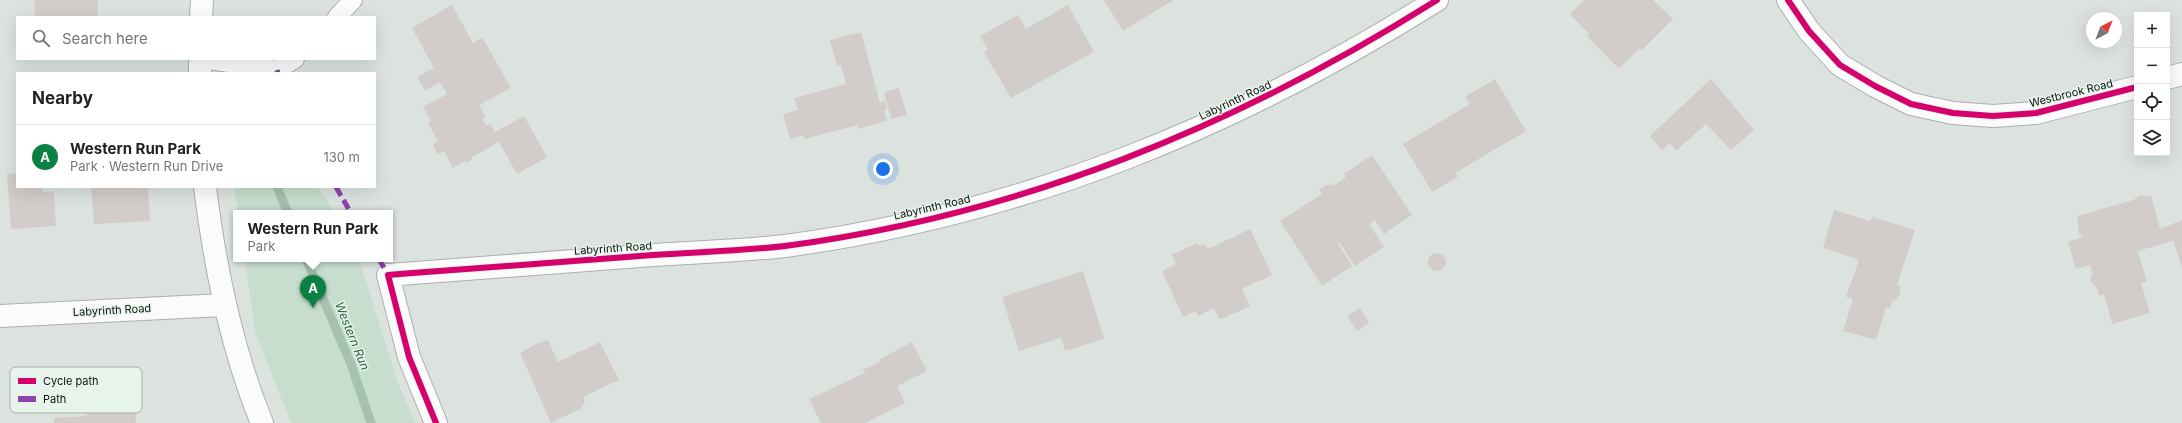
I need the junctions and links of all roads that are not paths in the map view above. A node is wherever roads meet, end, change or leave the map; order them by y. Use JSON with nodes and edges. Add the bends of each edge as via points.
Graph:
{"nodes":[{"id":1,"x":202,"y":0,"type":"edge"},
{"id":2,"x":353,"y":0,"type":"edge"},
{"id":3,"x":1437,"y":0,"type":"edge"},
{"id":4,"x":1788,"y":0,"type":"edge"},
{"id":5,"x":201,"y":16,"type":"edge"},
{"id":6,"x":338,"y":16,"type":"edge"},
{"id":7,"x":201,"y":60,"type":"edge"},
{"id":8,"x":208,"y":60,"type":"edge"},
{"id":9,"x":293,"y":60,"type":"edge"},
{"id":10,"x":200,"y":72,"type":"edge"},
{"id":11,"x":2182,"y":74,"type":"edge"},
{"id":12,"x":2170,"y":77,"type":"edge"},
{"id":13,"x":2134,"y":88,"type":"edge"},
{"id":14,"x":205,"y":188,"type":"edge"},
{"id":15,"x":224,"y":305,"type":"junction"},
{"id":16,"x":0,"y":316,"type":"edge"},
{"id":17,"x":262,"y":423,"type":"edge"},
{"id":18,"x":436,"y":423,"type":"edge"}],
"edges":[{"from":1,"to":5,"type":"street"},
{"from":2,"to":6,"type":"lane"},
{"from":3,"to":18,"type":"street","name":"Labyrinth Road","via":[[1305,78],[1225,116],[1150,150],[1004,200],[865,232],[783,246],[388,275],[409,357]]},
{"from":4,"to":13,"type":"street","name":"Westbrook Road","via":[[1809,31],[1840,66],[1911,104],[1953,113],[1992,116],[2036,113]]},
{"from":7,"to":10,"type":"street"},
{"from":8,"to":9,"type":"lane","via":[[277,70]]},
{"from":11,"to":12,"type":"street"},
{"from":14,"to":15,"type":"street","via":[[211,240]]},
{"from":15,"to":16,"type":"street","name":"Labyrinth Road"},
{"from":15,"to":17,"type":"street"}]}
